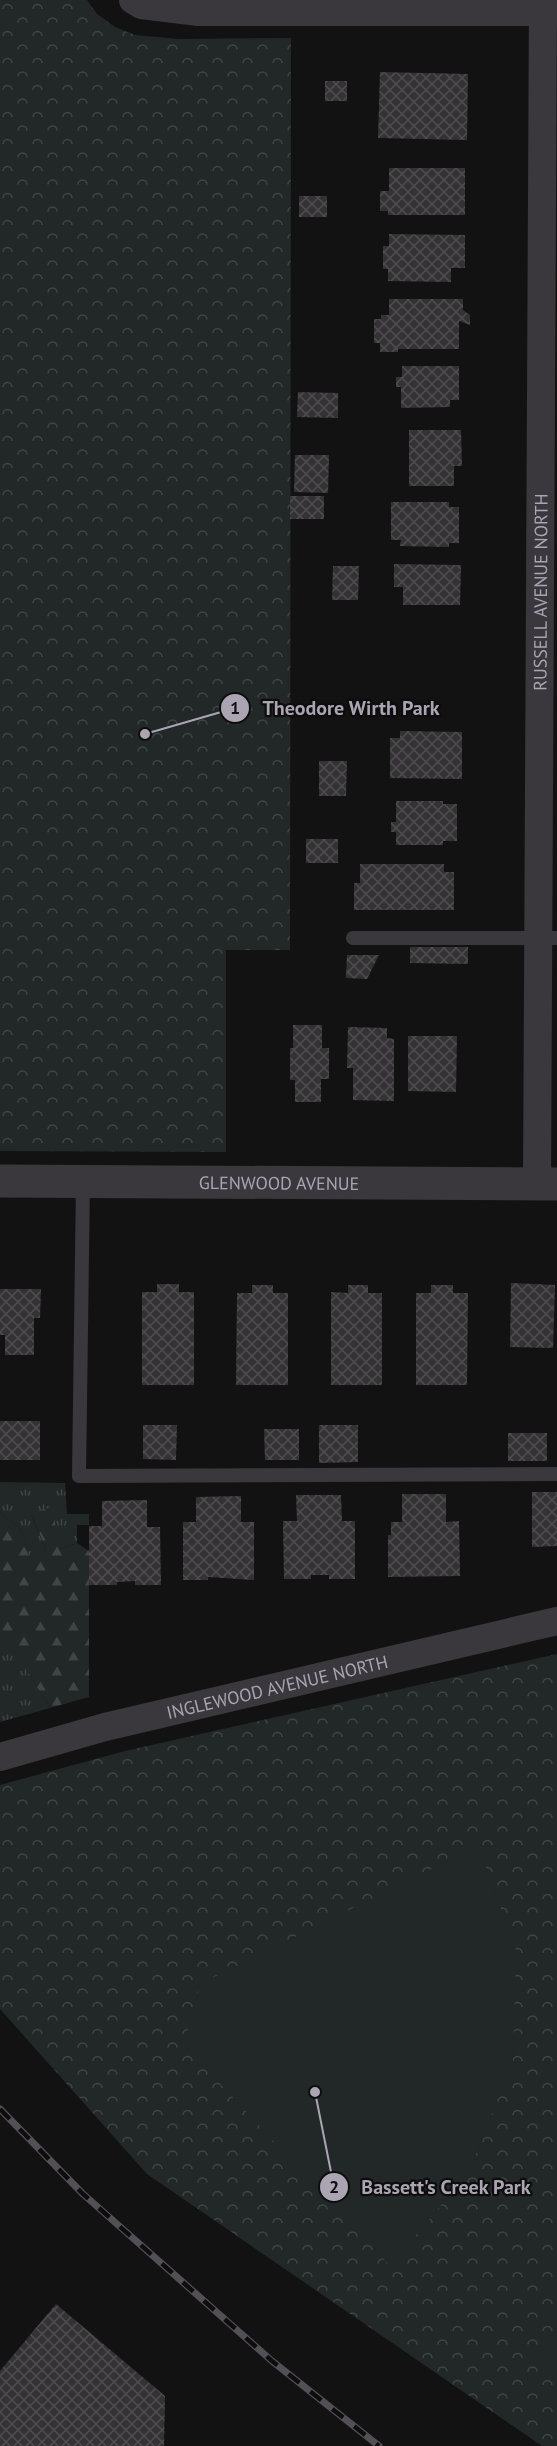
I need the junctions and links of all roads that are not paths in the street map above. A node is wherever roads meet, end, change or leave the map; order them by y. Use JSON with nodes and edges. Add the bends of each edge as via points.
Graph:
{"nodes":[{"id":1,"x":133,"y":0,"type":"edge"},
{"id":2,"x":548,"y":8,"type":"edge"},
{"id":3,"x":549,"y":676,"type":"edge"},
{"id":4,"x":353,"y":938,"type":"dead end"},
{"id":5,"x":547,"y":938,"type":"edge"},
{"id":6,"x":0,"y":1181,"type":"edge"},
{"id":7,"x":83,"y":1181,"type":"junction"},
{"id":8,"x":547,"y":1184,"type":"edge"},
{"id":9,"x":557,"y":1474,"type":"edge"},
{"id":10,"x":557,"y":1621,"type":"edge"},
{"id":11,"x":0,"y":1757,"type":"edge"}],
"edges":[{"from":1,"to":2,"type":"street","via":[[141,5],[199,12]]},
{"from":2,"to":3,"type":"street","name":"RUSSELL AVENUE NORTH"},
{"from":3,"to":5,"type":"street","name":"RUSSELL AVENUE NORTH"},
{"from":4,"to":5,"type":"lane"},
{"from":5,"to":8,"type":"street","name":"RUSSELL AVENUE NORTH"},
{"from":6,"to":7,"type":"street","name":"GLENWOOD AVENUE"},
{"from":7,"to":8,"type":"street","name":"GLENWOOD AVENUE"},
{"from":7,"to":9,"type":"lane","via":[[79,1476]]},
{"from":10,"to":11,"type":"street","name":"INGLEWOOD AVENUE NORTH","via":[[105,1727]]}]}
